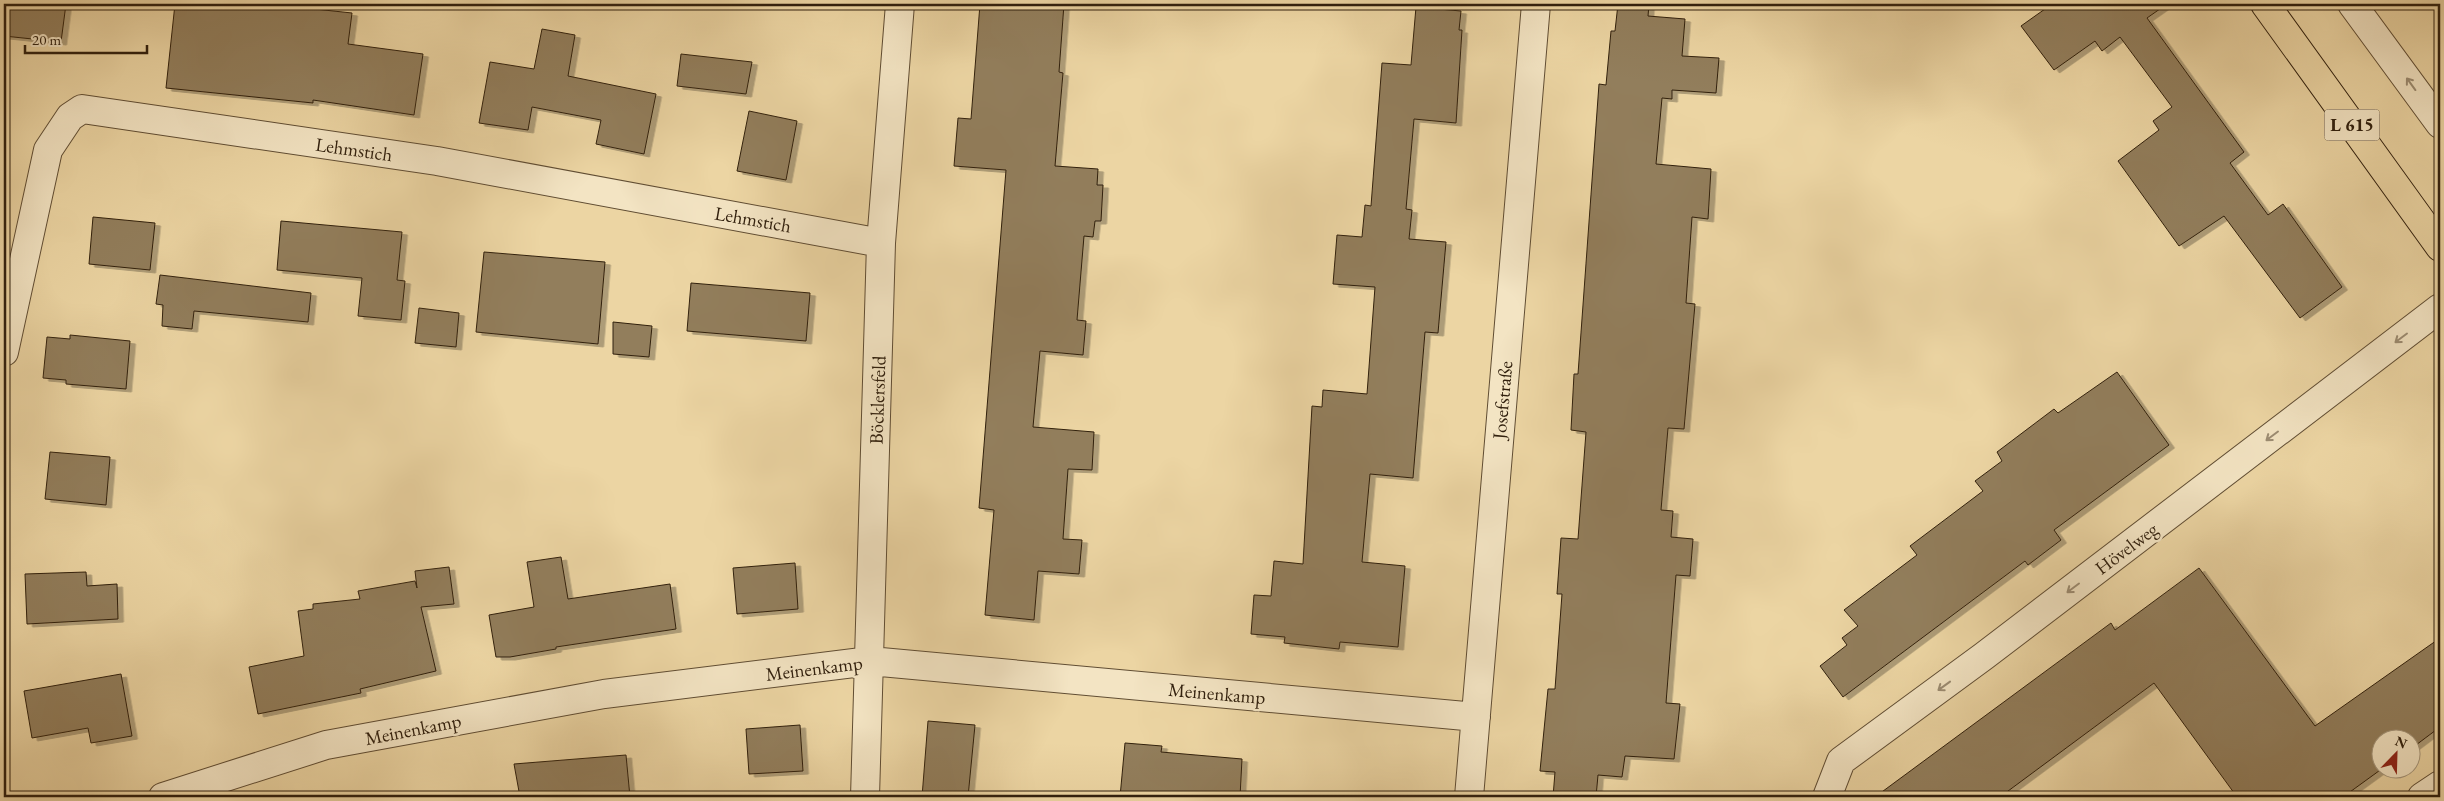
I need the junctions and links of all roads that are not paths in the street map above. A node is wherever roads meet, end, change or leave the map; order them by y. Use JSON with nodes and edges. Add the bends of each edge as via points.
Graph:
{"nodes":[{"id":1,"x":900,"y":4,"type":"edge"},
{"id":2,"x":1536,"y":4,"type":"edge"},
{"id":3,"x":2265,"y":4,"type":"edge"},
{"id":4,"x":2352,"y":4,"type":"edge"},
{"id":5,"x":2440,"y":124,"type":"edge"},
{"id":6,"x":881,"y":243,"type":"junction"},
{"id":7,"x":2440,"y":247,"type":"edge"},
{"id":8,"x":2440,"y":308,"type":"edge"},
{"id":9,"x":4,"y":352,"type":"edge"},
{"id":10,"x":870,"y":662,"type":"junction"},
{"id":11,"x":1476,"y":717,"type":"junction"},
{"id":12,"x":2440,"y":785,"type":"edge"},
{"id":13,"x":163,"y":797,"type":"edge"},
{"id":14,"x":865,"y":797,"type":"edge"},
{"id":15,"x":1469,"y":797,"type":"edge"},
{"id":16,"x":1827,"y":797,"type":"edge"},
{"id":17,"x":2422,"y":797,"type":"edge"}],
"edges":[{"from":1,"to":6,"type":"street","name":"Böcklersfeld"},
{"from":2,"to":11,"type":"street","name":"Josefstraße"},
{"from":3,"to":7,"type":"main road","number":"L 615"},
{"from":5,"to":4,"type":"street","one_way":true},
{"from":6,"to":9,"type":"street","name":"Lehmstich","via":[[437,161],[82,109],[70,117],[48,150]]},
{"from":6,"to":10,"type":"street","name":"Böcklersfeld"},
{"from":8,"to":16,"type":"street","name":"Hövelweg","one_way":true,"via":[[1984,656],[1841,761]]},
{"from":10,"to":11,"type":"street","name":"Meinenkamp"},
{"from":10,"to":13,"type":"street","name":"Meinenkamp","via":[[604,694],[326,745]]},
{"from":10,"to":14,"type":"street","name":"Böcklersfeld"},
{"from":11,"to":15,"type":"street","name":"Josefstraße"},
{"from":12,"to":17,"type":"street"}]}
